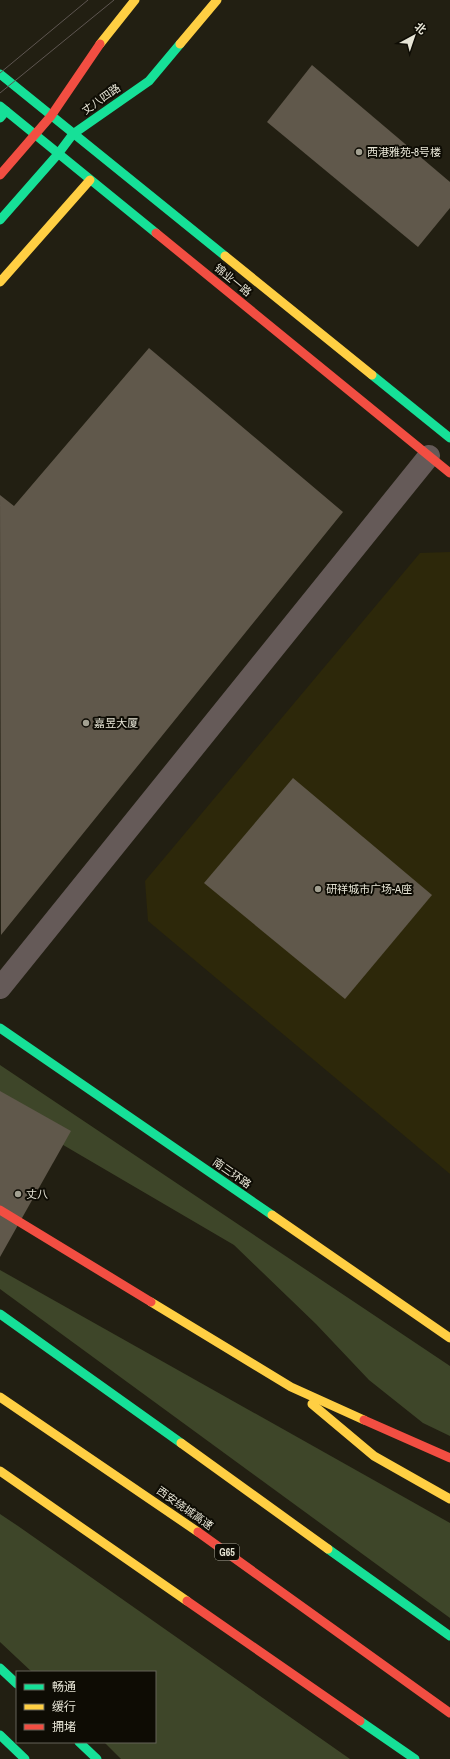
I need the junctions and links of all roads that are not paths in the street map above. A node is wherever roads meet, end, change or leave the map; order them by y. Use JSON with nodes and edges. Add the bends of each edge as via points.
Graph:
{"nodes":[{"id":1,"x":135,"y":0,"type":"edge"},
{"id":2,"x":217,"y":0,"type":"edge"},
{"id":3,"x":0,"y":74,"type":"edge"},
{"id":4,"x":2,"y":112,"type":"edge"},
{"id":5,"x":51,"y":116,"type":"junction"},
{"id":6,"x":35,"y":134,"type":"junction"},
{"id":7,"x":73,"y":134,"type":"junction"},
{"id":8,"x":58,"y":154,"type":"junction"},
{"id":9,"x":0,"y":175,"type":"edge"},
{"id":10,"x":90,"y":180,"type":"junction"},
{"id":11,"x":0,"y":220,"type":"edge"},
{"id":12,"x":0,"y":282,"type":"edge"},
{"id":13,"x":450,"y":438,"type":"edge"},
{"id":14,"x":429,"y":456,"type":"junction"},
{"id":15,"x":450,"y":473,"type":"edge"},
{"id":16,"x":0,"y":988,"type":"edge"},
{"id":17,"x":0,"y":1028,"type":"edge"},
{"id":18,"x":0,"y":1210,"type":"edge"},
{"id":19,"x":0,"y":1314,"type":"edge"},
{"id":20,"x":450,"y":1338,"type":"edge"},
{"id":21,"x":291,"y":1387,"type":"junction"},
{"id":22,"x":0,"y":1397,"type":"edge"},
{"id":23,"x":51,"y":1420,"type":"dead end"},
{"id":24,"x":450,"y":1458,"type":"edge"},
{"id":25,"x":0,"y":1471,"type":"edge"},
{"id":26,"x":450,"y":1499,"type":"edge"},
{"id":27,"x":190,"y":1526,"type":"junction"},
{"id":28,"x":450,"y":1636,"type":"edge"},
{"id":29,"x":0,"y":1668,"type":"edge"},
{"id":30,"x":16,"y":1683,"type":"edge"},
{"id":31,"x":450,"y":1713,"type":"edge"},
{"id":32,"x":0,"y":1735,"type":"edge"},
{"id":33,"x":79,"y":1743,"type":"edge"},
{"id":34,"x":25,"y":1759,"type":"edge"},
{"id":35,"x":97,"y":1759,"type":"edge"},
{"id":36,"x":415,"y":1759,"type":"edge"}],
"edges":[{"from":1,"to":5,"type":"main road","via":[[104,38]]},
{"from":2,"to":7,"type":"main road","name":"丈八四路","via":[[149,81]]},
{"from":3,"to":5,"type":"main road","name":"锦业一路"},
{"from":4,"to":6,"type":"main road","name":"锦业一路"},
{"from":5,"to":6,"type":"main road"},
{"from":5,"to":7,"type":"main road","name":"锦业一路"},
{"from":6,"to":8,"type":"main road","name":"锦业一路"},
{"from":6,"to":9,"type":"main road"},
{"from":7,"to":8,"type":"main road","name":"丈八四路"},
{"from":7,"to":13,"type":"main road","name":"锦业一路"},
{"from":8,"to":10,"type":"main road","name":"锦业一路"},
{"from":8,"to":11,"type":"main road","name":"丈八四路"},
{"from":10,"to":12,"type":"main road"},
{"from":10,"to":14,"type":"main road","name":"锦业一路"},
{"from":14,"to":15,"type":"main road","name":"锦业一路"},
{"from":14,"to":16,"type":"street"},
{"from":17,"to":20,"type":"main road","name":"南三环路"},
{"from":18,"to":21,"type":"main road"},
{"from":19,"to":28,"type":"main road"},
{"from":21,"to":24,"type":"main road"},
{"from":21,"to":26,"type":"main road","via":[[374,1456]]},
{"from":22,"to":27,"type":"main road","name":"西安绕城高速","number":"G65"},
{"from":23,"to":27,"type":"main road"},
{"from":25,"to":36,"type":"main road"},
{"from":27,"to":31,"type":"main road","name":"西安绕城高速","number":"G65"},
{"from":29,"to":30,"type":"main road"},
{"from":32,"to":34,"type":"main road"},
{"from":33,"to":35,"type":"main road"}]}
